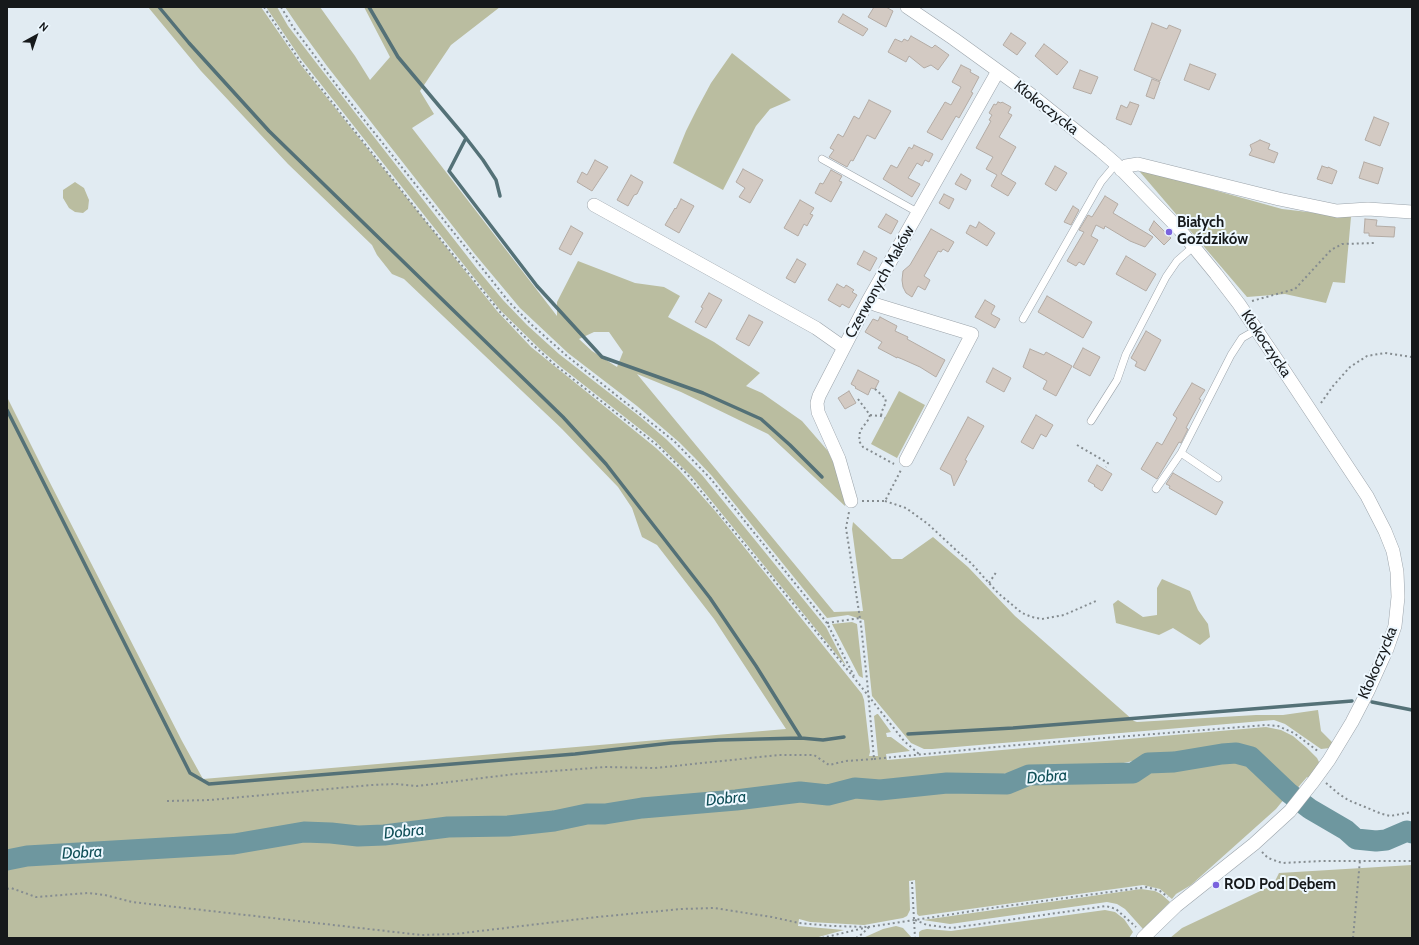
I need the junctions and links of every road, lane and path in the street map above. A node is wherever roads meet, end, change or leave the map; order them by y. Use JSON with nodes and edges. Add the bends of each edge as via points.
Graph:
{"nodes":[{"id":1,"x":264,"y":7,"type":"edge"},
{"id":2,"x":280,"y":7,"type":"edge"},
{"id":3,"x":907,"y":7,"type":"edge"},
{"id":4,"x":998,"y":71,"type":"junction"},
{"id":5,"x":822,"y":159,"type":"dead end"},
{"id":6,"x":1119,"y":167,"type":"junction"},
{"id":7,"x":594,"y":205,"type":"dead end"},
{"id":8,"x":919,"y":212,"type":"junction"},
{"id":9,"x":1412,"y":212,"type":"edge"},
{"id":10,"x":1375,"y":243,"type":"dead end"},
{"id":11,"x":1193,"y":247,"type":"junction"},
{"id":12,"x":868,"y":301,"type":"junction"},
{"id":13,"x":1240,"y":304,"type":"junction"},
{"id":14,"x":1023,"y":318,"type":"dead end"},
{"id":15,"x":1256,"y":330,"type":"junction"},
{"id":16,"x":844,"y":347,"type":"junction"},
{"id":17,"x":1412,"y":357,"type":"edge"},
{"id":18,"x":875,"y":389,"type":"dead end"},
{"id":19,"x":858,"y":399,"type":"dead end"},
{"id":20,"x":1313,"y":414,"type":"junction"},
{"id":21,"x":870,"y":415,"type":"junction"},
{"id":22,"x":881,"y":416,"type":"junction"},
{"id":23,"x":885,"y":418,"type":"dead end"},
{"id":24,"x":1091,"y":421,"type":"dead end"},
{"id":25,"x":1077,"y":445,"type":"dead end"},
{"id":26,"x":1181,"y":453,"type":"junction"},
{"id":27,"x":900,"y":462,"type":"junction"},
{"id":28,"x":1106,"y":467,"type":"dead end"},
{"id":29,"x":1218,"y":478,"type":"dead end"},
{"id":30,"x":1156,"y":489,"type":"dead end"},
{"id":31,"x":851,"y":501,"type":"junction"},
{"id":32,"x":885,"y":501,"type":"junction"},
{"id":33,"x":997,"y":571,"type":"dead end"},
{"id":34,"x":989,"y":583,"type":"junction"},
{"id":35,"x":1096,"y":601,"type":"dead end"},
{"id":36,"x":860,"y":618,"type":"junction"},
{"id":37,"x":827,"y":623,"type":"junction"},
{"id":38,"x":855,"y":679,"type":"junction"},
{"id":39,"x":869,"y":697,"type":"junction"},
{"id":40,"x":919,"y":754,"type":"junction"},
{"id":41,"x":874,"y":759,"type":"junction"},
{"id":42,"x":1329,"y":760,"type":"junction"},
{"id":43,"x":1316,"y":779,"type":"junction"},
{"id":44,"x":167,"y":801,"type":"dead end"},
{"id":45,"x":1412,"y":812,"type":"edge"},
{"id":46,"x":1254,"y":844,"type":"junction"},
{"id":47,"x":1360,"y":860,"type":"junction"},
{"id":48,"x":1412,"y":861,"type":"edge"},
{"id":49,"x":912,"y":882,"type":"dead end"},
{"id":50,"x":7,"y":889,"type":"edge"},
{"id":51,"x":1176,"y":906,"type":"junction"},
{"id":52,"x":914,"y":919,"type":"junction"},
{"id":53,"x":869,"y":927,"type":"junction"},
{"id":54,"x":1144,"y":937,"type":"edge"},
{"id":55,"x":822,"y":938,"type":"edge"},
{"id":56,"x":856,"y":938,"type":"edge"},
{"id":57,"x":915,"y":938,"type":"edge"},
{"id":58,"x":1353,"y":938,"type":"edge"}],
"edges":[{"from":1,"to":38,"type":"path","via":[[302,64],[501,313],[554,364],[657,445],[687,474]]},
{"from":2,"to":37,"type":"path","via":[[338,87],[509,302],[567,356],[674,441],[710,478]]},
{"from":3,"to":4,"type":"street","name":"Kłokoczycka"},
{"from":4,"to":6,"type":"street","name":"Kłokoczycka"},
{"from":4,"to":8,"type":"street","name":"Czerwonych Maków"},
{"from":5,"to":8,"type":"lane"},
{"from":6,"to":9,"type":"street","via":[[1138,164],[1337,210]]},
{"from":6,"to":11,"type":"street","name":"Kłokoczycka","via":[[1180,230]]},
{"from":6,"to":14,"type":"lane","via":[[1101,182]]},
{"from":7,"to":16,"type":"street","via":[[816,328]]},
{"from":8,"to":12,"type":"street","name":"Czerwonych Maków"},
{"from":10,"to":13,"type":"path","via":[[1342,244],[1331,250],[1295,288]]},
{"from":11,"to":13,"type":"street","name":"Kłokoczycka"},
{"from":11,"to":24,"type":"lane","via":[[1177,261],[1166,277],[1126,354],[1117,380]]},
{"from":12,"to":16,"type":"street","name":"Czerwonych Maków"},
{"from":12,"to":27,"type":"street","via":[[972,334]]},
{"from":13,"to":15,"type":"street","name":"Kłokoczycka"},
{"from":15,"to":20,"type":"street","name":"Kłokoczycka"},
{"from":15,"to":26,"type":"lane","via":[[1242,338],[1231,355]]},
{"from":16,"to":31,"type":"street","name":"Czerwonych Maków","via":[[817,403],[818,412],[839,459]]},
{"from":17,"to":20,"type":"path","via":[[1385,353],[1367,356],[1350,368],[1333,386]]},
{"from":18,"to":22,"type":"path","via":[[886,402]]},
{"from":19,"to":21,"type":"path"},
{"from":20,"to":42,"type":"street","name":"Kłokoczycka","via":[[1367,496],[1393,551],[1397,572],[1395,626],[1387,649],[1352,722]]},
{"from":21,"to":22,"type":"path"},
{"from":21,"to":27,"type":"path","via":[[860,431],[859,441],[863,447]]},
{"from":22,"to":23,"type":"path"},
{"from":25,"to":28,"type":"path","via":[[1108,463]]},
{"from":26,"to":29,"type":"lane"},
{"from":26,"to":30,"type":"lane"},
{"from":27,"to":32,"type":"path"},
{"from":31,"to":32,"type":"path"},
{"from":31,"to":36,"type":"path","via":[[846,528]]},
{"from":32,"to":34,"type":"path","via":[[906,508],[928,524]]},
{"from":33,"to":34,"type":"path"},
{"from":34,"to":35,"type":"path","via":[[1008,603],[1022,613],[1042,619],[1064,615]]},
{"from":36,"to":37,"type":"path"},
{"from":36,"to":39,"type":"path"},
{"from":37,"to":38,"type":"path"},
{"from":38,"to":39,"type":"path"},
{"from":39,"to":40,"type":"path","via":[[904,741]]},
{"from":39,"to":41,"type":"path"},
{"from":40,"to":41,"type":"path"},
{"from":40,"to":42,"type":"path","via":[[1266,725],[1278,726],[1294,733]]},
{"from":41,"to":44,"type":"path","via":[[829,765],[814,755],[779,755],[655,768],[605,767],[515,774],[417,786],[371,785],[210,800]]},
{"from":42,"to":43,"type":"street","name":"Kłokoczycka"},
{"from":43,"to":45,"type":"path","via":[[1348,800],[1382,814],[1390,816]]},
{"from":43,"to":46,"type":"street","name":"Kłokoczycka","via":[[1290,811]]},
{"from":46,"to":47,"type":"path","via":[[1268,858],[1282,863]]},
{"from":46,"to":51,"type":"street"},
{"from":47,"to":48,"type":"path"},
{"from":47,"to":58,"type":"path"},
{"from":49,"to":52,"type":"path"},
{"from":50,"to":53,"type":"path","via":[[11,888],[36,897],[88,893],[132,902],[421,935],[455,934],[597,917],[714,908],[799,923]]},
{"from":51,"to":52,"type":"path","via":[[1160,890],[1146,887]]},
{"from":51,"to":54,"type":"street"},
{"from":52,"to":53,"type":"path"},
{"from":52,"to":54,"type":"path","via":[[927,925],[952,928],[1106,906],[1116,909]]},
{"from":52,"to":57,"type":"path"},
{"from":53,"to":55,"type":"path"},
{"from":53,"to":56,"type":"path"}]}
